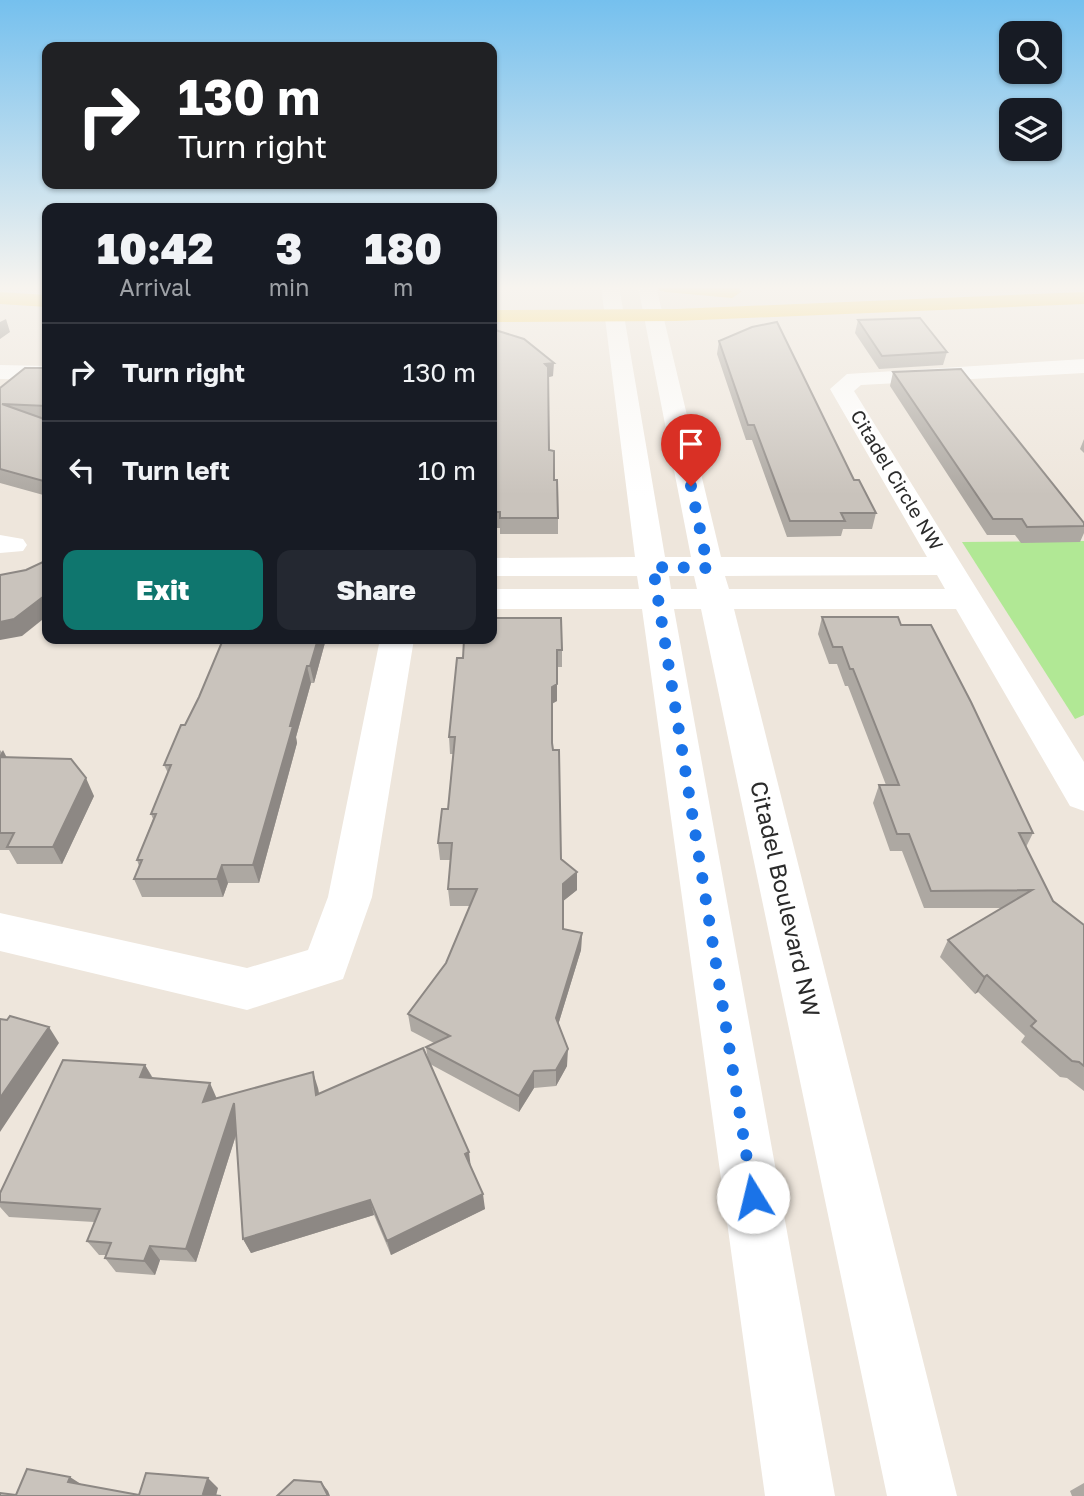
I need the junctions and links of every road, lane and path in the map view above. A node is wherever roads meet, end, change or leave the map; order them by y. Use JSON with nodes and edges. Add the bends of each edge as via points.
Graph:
{"nodes":[{"id":1,"x":620,"y":356,"type":"edge"},
{"id":2,"x":666,"y":356,"type":"edge"},
{"id":3,"x":1084,"y":366,"type":"edge"},
{"id":4,"x":0,"y":372,"type":"edge"},
{"id":5,"x":42,"y":373,"type":"edge"},
{"id":6,"x":948,"y":566,"type":"junction"},
{"id":7,"x":497,"y":567,"type":"edge"},
{"id":8,"x":654,"y":583,"type":"junction"},
{"id":9,"x":712,"y":583,"type":"junction"},
{"id":10,"x":497,"y":599,"type":"edge"},
{"id":11,"x":967,"y":599,"type":"junction"},
{"id":12,"x":396,"y":644,"type":"edge"},
{"id":13,"x":1084,"y":796,"type":"edge"},
{"id":14,"x":0,"y":932,"type":"edge"},
{"id":15,"x":800,"y":1496,"type":"edge"},
{"id":16,"x":922,"y":1496,"type":"edge"}],
"edges":[{"from":1,"to":8,"type":"street"},
{"from":2,"to":9,"type":"street","name":"Citadel Boulevard NW"},
{"from":3,"to":6,"type":"street","name":"Citadel Circle NW","via":[[855,379],[842,388]]},
{"from":4,"to":5,"type":"street"},
{"from":6,"to":9,"type":"street","name":"Citadel Circle NW"},
{"from":6,"to":11,"type":"street","name":"Citadel Circle NW"},
{"from":7,"to":8,"type":"street"},
{"from":8,"to":9,"type":"street","name":"Citadel Circle NW"},
{"from":8,"to":10,"type":"street"},
{"from":8,"to":15,"type":"street"},
{"from":9,"to":11,"type":"street","name":"Citadel Circle NW"},
{"from":9,"to":16,"type":"street","name":"Citadel Boulevard NW"},
{"from":11,"to":13,"type":"street","name":"Citadel Circle NW"},
{"from":12,"to":14,"type":"street","via":[[349,898],[326,965],[247,989]]}]}
